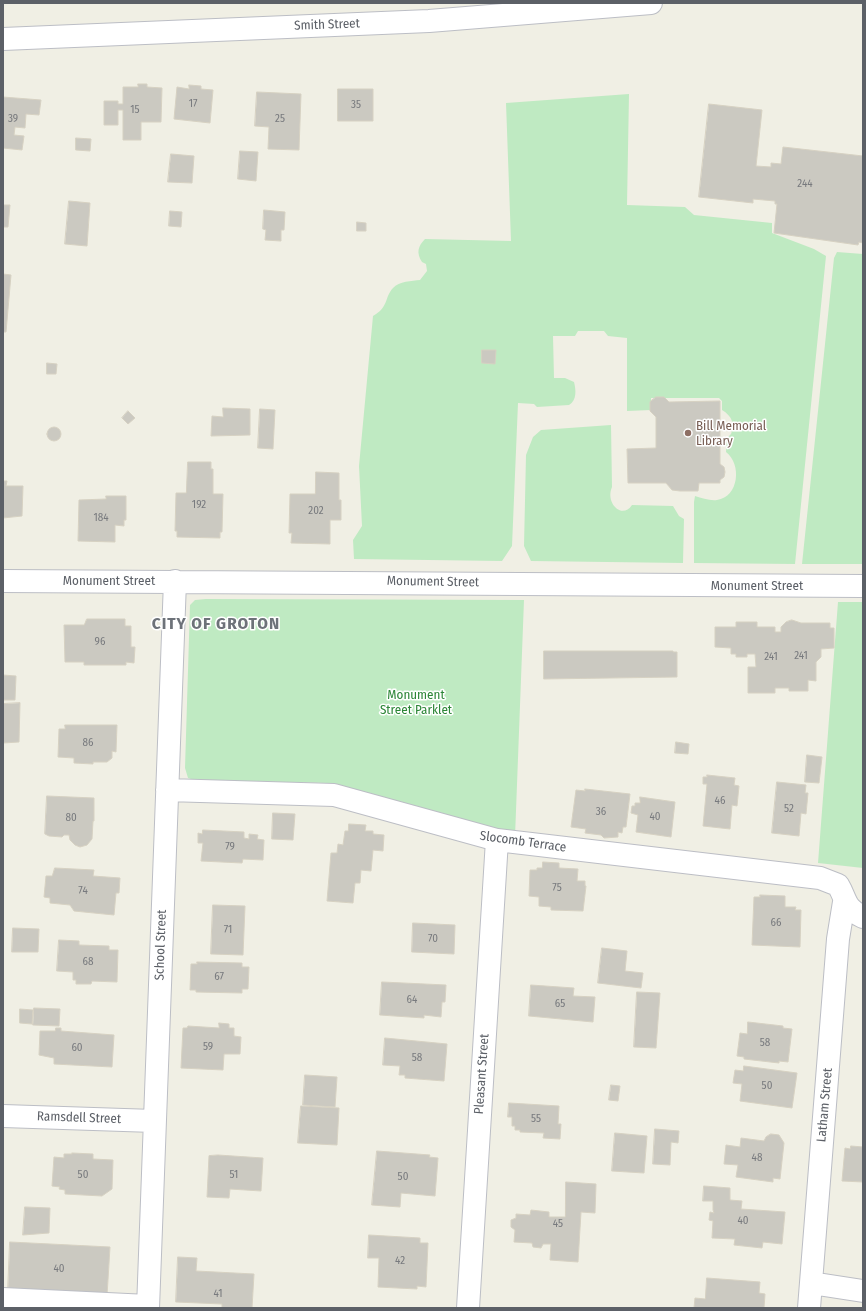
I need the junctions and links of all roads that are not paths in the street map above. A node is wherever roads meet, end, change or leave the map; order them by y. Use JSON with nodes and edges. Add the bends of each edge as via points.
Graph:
{"nodes":[{"id":1,"x":651,"y":3,"type":"edge"},
{"id":2,"x":430,"y":12,"type":"edge"},
{"id":3,"x":3,"y":40,"type":"edge"},
{"id":4,"x":3,"y":581,"type":"edge"},
{"id":5,"x":175,"y":581,"type":"junction"},
{"id":6,"x":863,"y":586,"type":"edge"},
{"id":7,"x":168,"y":790,"type":"junction"},
{"id":8,"x":497,"y":840,"type":"junction"},
{"id":9,"x":844,"y":902,"type":"junction"},
{"id":10,"x":863,"y":917,"type":"edge"},
{"id":11,"x":3,"y":1116,"type":"edge"},
{"id":12,"x":154,"y":1121,"type":"junction"},
{"id":13,"x":811,"y":1283,"type":"junction"},
{"id":14,"x":863,"y":1291,"type":"edge"},
{"id":15,"x":3,"y":1298,"type":"edge"},
{"id":16,"x":148,"y":1307,"type":"edge"},
{"id":17,"x":468,"y":1308,"type":"edge"},
{"id":18,"x":809,"y":1308,"type":"edge"}],
"edges":[{"from":1,"to":2,"type":"street","name":"Smith Street"},
{"from":2,"to":3,"type":"street","name":"Smith Street"},
{"from":4,"to":5,"type":"street","name":"Monument Street"},
{"from":5,"to":6,"type":"street","name":"Monument Street"},
{"from":5,"to":7,"type":"street","name":"School Street"},
{"from":7,"to":8,"type":"street","name":"Slocomb Terrace","via":[[334,795]]},
{"from":7,"to":12,"type":"street","name":"School Street"},
{"from":8,"to":9,"type":"street","name":"Slocomb Terrace","via":[[816,877],[838,885]]},
{"from":8,"to":17,"type":"street","name":"Pleasant Street"},
{"from":9,"to":10,"type":"street","name":"Slocomb Terrace"},
{"from":9,"to":13,"type":"street","name":"Latham Street","via":[[838,947]]},
{"from":11,"to":12,"type":"street","name":"Ramsdell Street"},
{"from":12,"to":16,"type":"street","name":"School Street"},
{"from":13,"to":14,"type":"street"},
{"from":13,"to":18,"type":"street","name":"Latham Street"},
{"from":15,"to":16,"type":"street"}]}
